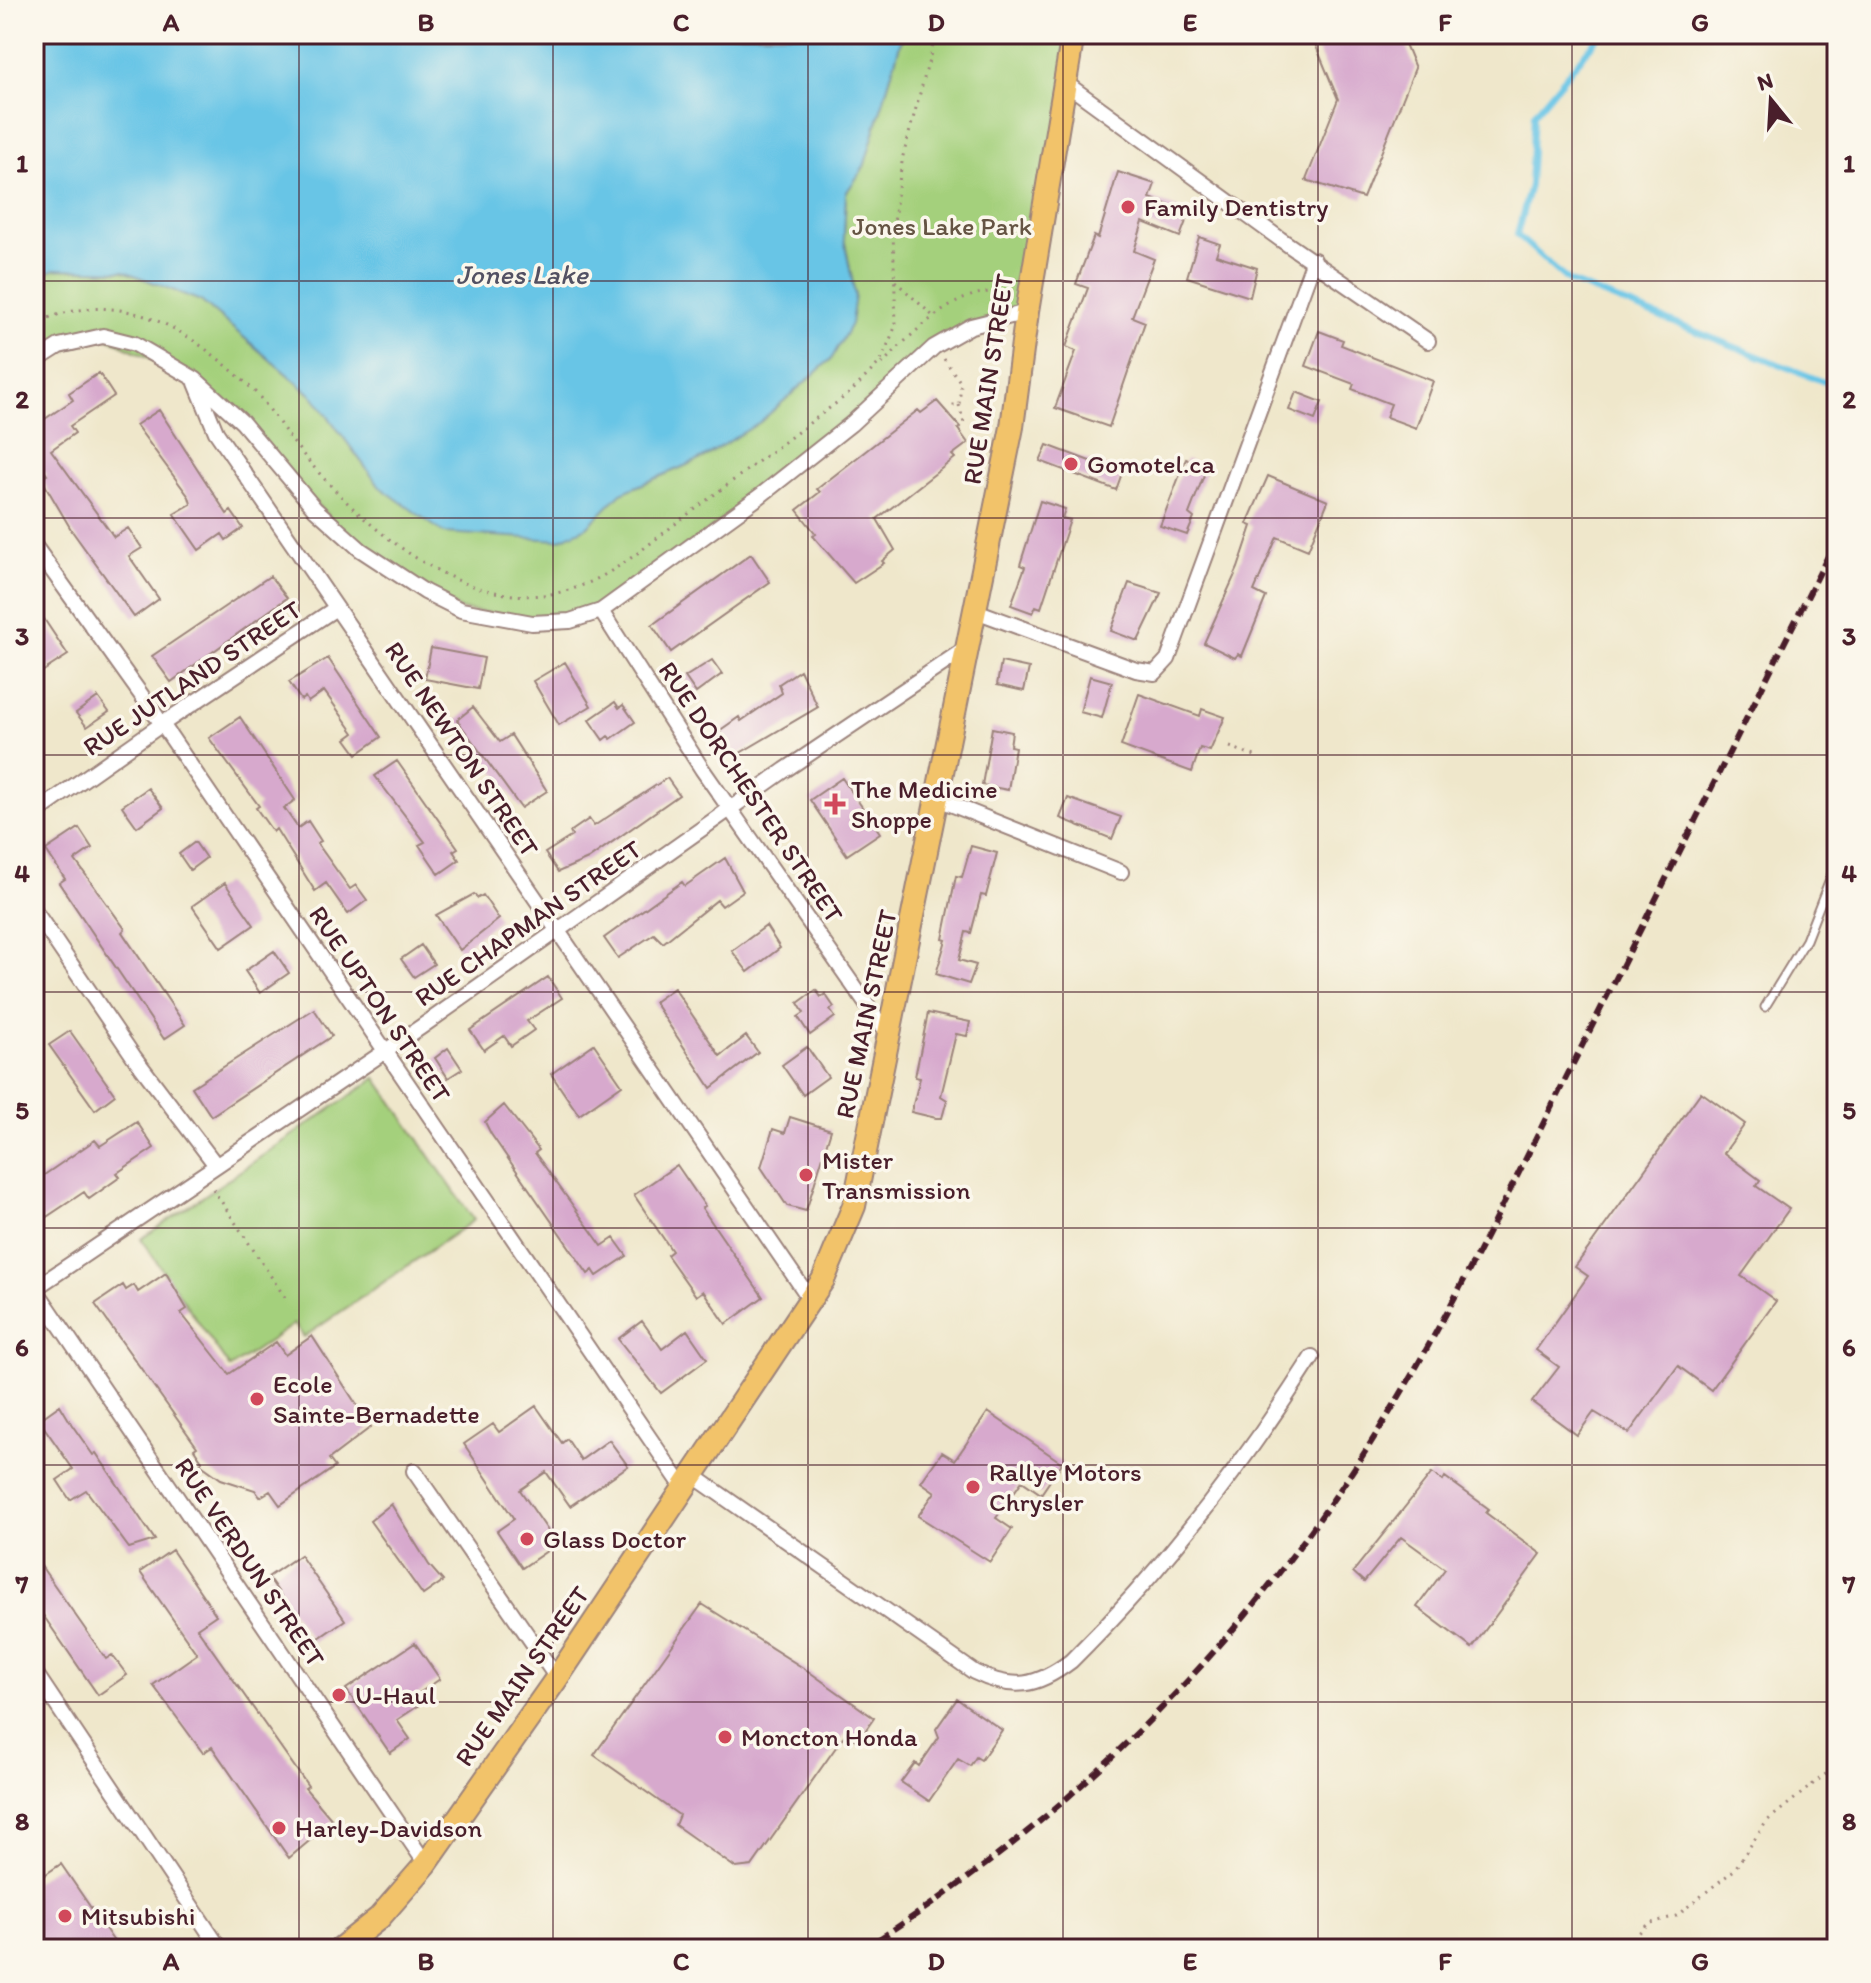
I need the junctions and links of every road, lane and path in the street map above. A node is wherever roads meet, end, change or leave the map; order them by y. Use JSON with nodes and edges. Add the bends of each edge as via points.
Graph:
{"nodes":[{"id":1,"x":936,"y":34,"type":"edge"},
{"id":2,"x":1073,"y":34,"type":"edge"},
{"id":3,"x":1064,"y":82,"type":"junction"},
{"id":4,"x":1314,"y":260,"type":"junction"},
{"id":5,"x":895,"y":281,"type":"junction"},
{"id":6,"x":1027,"y":312,"type":"junction"},
{"id":7,"x":933,"y":316,"type":"dead end"},
{"id":8,"x":34,"y":324,"type":"edge"},
{"id":9,"x":1428,"y":341,"type":"dead end"},
{"id":10,"x":934,"y":347,"type":"junction"},
{"id":11,"x":34,"y":362,"type":"edge"},
{"id":12,"x":195,"y":379,"type":"junction"},
{"id":13,"x":949,"y":405,"type":"dead end"},
{"id":14,"x":959,"y":405,"type":"junction"},
{"id":15,"x":965,"y":427,"type":"dead end"},
{"id":16,"x":34,"y":545,"type":"edge"},
{"id":17,"x":336,"y":608,"type":"junction"},
{"id":18,"x":601,"y":611,"type":"junction"},
{"id":19,"x":976,"y":611,"type":"junction"},
{"id":20,"x":968,"y":647,"type":"junction"},
{"id":21,"x":162,"y":724,"type":"junction"},
{"id":22,"x":1230,"y":747,"type":"dead end"},
{"id":23,"x":1255,"y":756,"type":"dead end"},
{"id":24,"x":938,"y":799,"type":"junction"},
{"id":25,"x":731,"y":809,"type":"junction"},
{"id":26,"x":34,"y":814,"type":"edge"},
{"id":27,"x":1837,"y":861,"type":"edge"},
{"id":28,"x":1121,"y":872,"type":"dead end"},
{"id":29,"x":34,"y":910,"type":"edge"},
{"id":30,"x":558,"y":931,"type":"junction"},
{"id":31,"x":1765,"y":1007,"type":"dead end"},
{"id":32,"x":890,"y":1039,"type":"junction"},
{"id":33,"x":383,"y":1052,"type":"junction"},
{"id":34,"x":215,"y":1164,"type":"junction"},
{"id":35,"x":202,"y":1172,"type":"junction"},
{"id":36,"x":34,"y":1288,"type":"edge"},
{"id":37,"x":810,"y":1299,"type":"junction"},
{"id":38,"x":288,"y":1302,"type":"dead end"},
{"id":39,"x":1312,"y":1357,"type":"dead end"},
{"id":40,"x":414,"y":1471,"type":"dead end"},
{"id":41,"x":689,"y":1483,"type":"junction"},
{"id":42,"x":34,"y":1671,"type":"edge"},
{"id":43,"x":557,"y":1678,"type":"junction"},
{"id":44,"x":1837,"y":1765,"type":"edge"},
{"id":45,"x":426,"y":1864,"type":"junction"},
{"id":46,"x":220,"y":1949,"type":"edge"},
{"id":47,"x":340,"y":1949,"type":"edge"},
{"id":48,"x":1622,"y":1949,"type":"edge"}],
"edges":[{"from":1,"to":5,"type":"path","via":[[899,182]]},
{"from":2,"to":3,"type":"main road","name":"RUE MAIN STREET"},
{"from":3,"to":4,"type":"street"},
{"from":3,"to":6,"type":"main road","name":"RUE MAIN STREET"},
{"from":4,"to":9,"type":"street"},
{"from":4,"to":19,"type":"street","via":[[1168,659],[1155,673]]},
{"from":5,"to":7,"type":"path"},
{"from":5,"to":8,"type":"path","via":[[896,325],[870,375],[615,568],[563,592],[533,595],[466,585],[399,546],[302,454],[250,387],[176,327],[105,307],[78,309]]},
{"from":6,"to":10,"type":"street","via":[[971,326]]},
{"from":6,"to":19,"type":"main road","name":"RUE MAIN STREET","via":[[1012,427]]},
{"from":10,"to":14,"type":"path","via":[[961,383]]},
{"from":10,"to":18,"type":"street","via":[[851,424]]},
{"from":11,"to":12,"type":"street","via":[[59,346],[103,336],[135,344]]},
{"from":12,"to":17,"type":"street","name":"RUE NEWTON STREET","via":[[216,432]]},
{"from":12,"to":18,"type":"street","via":[[242,422],[315,509],[361,550],[425,592],[461,610],[532,623],[570,621]]},
{"from":13,"to":14,"type":"path"},
{"from":14,"to":15,"type":"path"},
{"from":16,"to":21,"type":"street","name":"RUE UPTON STREET"},
{"from":17,"to":21,"type":"street","name":"RUE JUTLAND STREET"},
{"from":17,"to":30,"type":"street","name":"RUE NEWTON STREET"},
{"from":18,"to":25,"type":"street","name":"RUE DORCHESTER STREET"},
{"from":19,"to":20,"type":"main road","name":"RUE MAIN STREET"},
{"from":20,"to":24,"type":"main road","name":"RUE MAIN STREET"},
{"from":20,"to":25,"type":"street","name":"RUE CHAPMAN STREET"},
{"from":21,"to":26,"type":"street","name":"RUE JUTLAND STREET"},
{"from":21,"to":33,"type":"street","name":"RUE UPTON STREET"},
{"from":22,"to":23,"type":"path"},
{"from":24,"to":28,"type":"street"},
{"from":24,"to":32,"type":"main road","name":"RUE MAIN STREET"},
{"from":25,"to":30,"type":"street","name":"RUE CHAPMAN STREET"},
{"from":25,"to":32,"type":"street","name":"RUE DORCHESTER STREET"},
{"from":27,"to":31,"type":"lane","via":[[1806,940]]},
{"from":29,"to":34,"type":"street"},
{"from":30,"to":33,"type":"street","name":"RUE CHAPMAN STREET"},
{"from":30,"to":37,"type":"street","name":"RUE NEWTON STREET"},
{"from":32,"to":37,"type":"main road","name":"RUE MAIN STREET","via":[[854,1206]]},
{"from":33,"to":34,"type":"street","name":"RUE CHAPMAN STREET"},
{"from":33,"to":41,"type":"street","name":"RUE UPTON STREET"},
{"from":34,"to":35,"type":"street","name":"RUE CHAPMAN STREET"},
{"from":35,"to":36,"type":"street","name":"RUE CHAPMAN STREET"},
{"from":35,"to":38,"type":"path"},
{"from":36,"to":45,"type":"street","name":"RUE VERDUN STREET"},
{"from":37,"to":41,"type":"main road","name":"RUE MAIN STREET"},
{"from":39,"to":41,"type":"street","via":[[1177,1547],[1071,1661],[1053,1675],[1027,1684],[1007,1686],[974,1672]]},
{"from":40,"to":43,"type":"street"},
{"from":41,"to":43,"type":"main road","name":"RUE MAIN STREET"},
{"from":42,"to":46,"type":"street"},
{"from":43,"to":45,"type":"main road","name":"RUE MAIN STREET"},
{"from":44,"to":48,"type":"path","via":[[1767,1821],[1734,1870],[1676,1916],[1648,1924]]},
{"from":45,"to":47,"type":"main road","name":"RUE MAIN STREET","via":[[379,1918]]}]}
